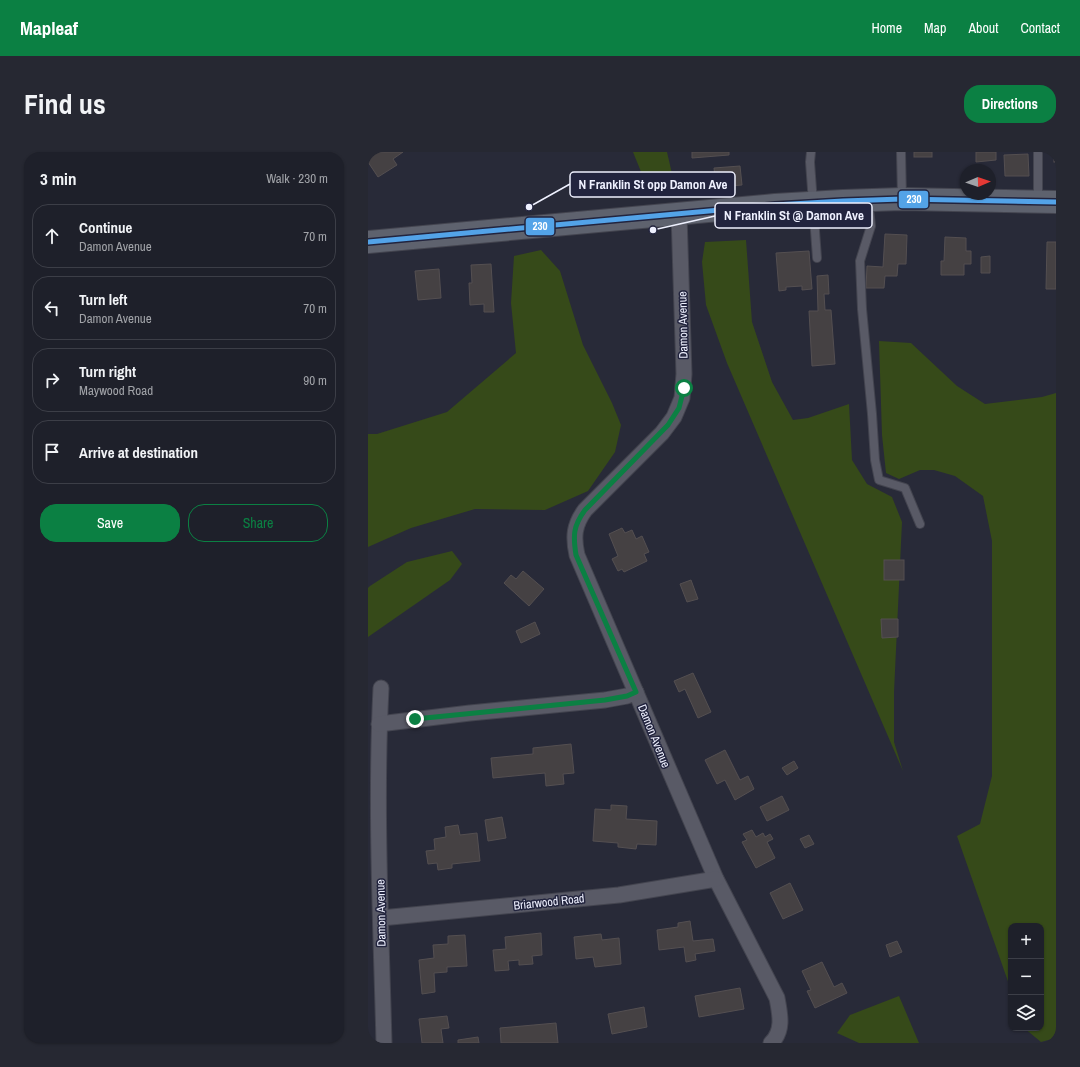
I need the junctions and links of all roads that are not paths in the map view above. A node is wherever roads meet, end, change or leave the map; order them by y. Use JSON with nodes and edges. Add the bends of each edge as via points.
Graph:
{"nodes":[{"id":1,"x":811,"y":152,"type":"edge"},
{"id":2,"x":901,"y":152,"type":"edge"},
{"id":3,"x":1038,"y":152,"type":"edge"},
{"id":4,"x":868,"y":199,"type":"junction"},
{"id":5,"x":902,"y":199,"type":"junction"},
{"id":6,"x":813,"y":202,"type":"junction"},
{"id":7,"x":1047,"y":202,"type":"edge"},
{"id":8,"x":679,"y":214,"type":"junction"},
{"id":9,"x":368,"y":242,"type":"edge"},
{"id":10,"x":817,"y":258,"type":"dead end"},
{"id":11,"x":920,"y":524,"type":"dead end"},
{"id":12,"x":380,"y":688,"type":"dead end"},
{"id":13,"x":636,"y":692,"type":"junction"},
{"id":14,"x":379,"y":724,"type":"junction"},
{"id":15,"x":716,"y":879,"type":"junction"},
{"id":16,"x":381,"y":918,"type":"junction"},
{"id":17,"x":384,"y":1043,"type":"edge"},
{"id":18,"x":771,"y":1043,"type":"edge"}],
"edges":[{"from":1,"to":6,"type":"lane"},
{"from":2,"to":5,"type":"lane"},
{"from":3,"to":7,"type":"lane"},
{"from":4,"to":5,"type":"main road"},
{"from":4,"to":6,"type":"main road"},
{"from":4,"to":11,"type":"lane","via":[[871,226],[860,261],[875,460],[879,480],[905,488]]},
{"from":5,"to":7,"type":"main road"},
{"from":6,"to":8,"type":"main road"},
{"from":6,"to":10,"type":"lane"},
{"from":8,"to":9,"type":"main road"},
{"from":8,"to":13,"type":"street","name":"Damon Avenue","via":[[684,374],[681,403],[668,425],[585,510],[574,534],[576,555]]},
{"from":12,"to":14,"type":"street","name":"Damon Avenue"},
{"from":13,"to":14,"type":"street","via":[[611,699]]},
{"from":13,"to":15,"type":"street","name":"Damon Avenue"},
{"from":14,"to":16,"type":"street","name":"Damon Avenue"},
{"from":15,"to":16,"type":"street","name":"Briarwood Road","via":[[619,895]]},
{"from":15,"to":18,"type":"street","name":"Damon Avenue","via":[[777,998],[780,1029],[777,1038]]},
{"from":16,"to":17,"type":"street","name":"Damon Avenue"}]}
